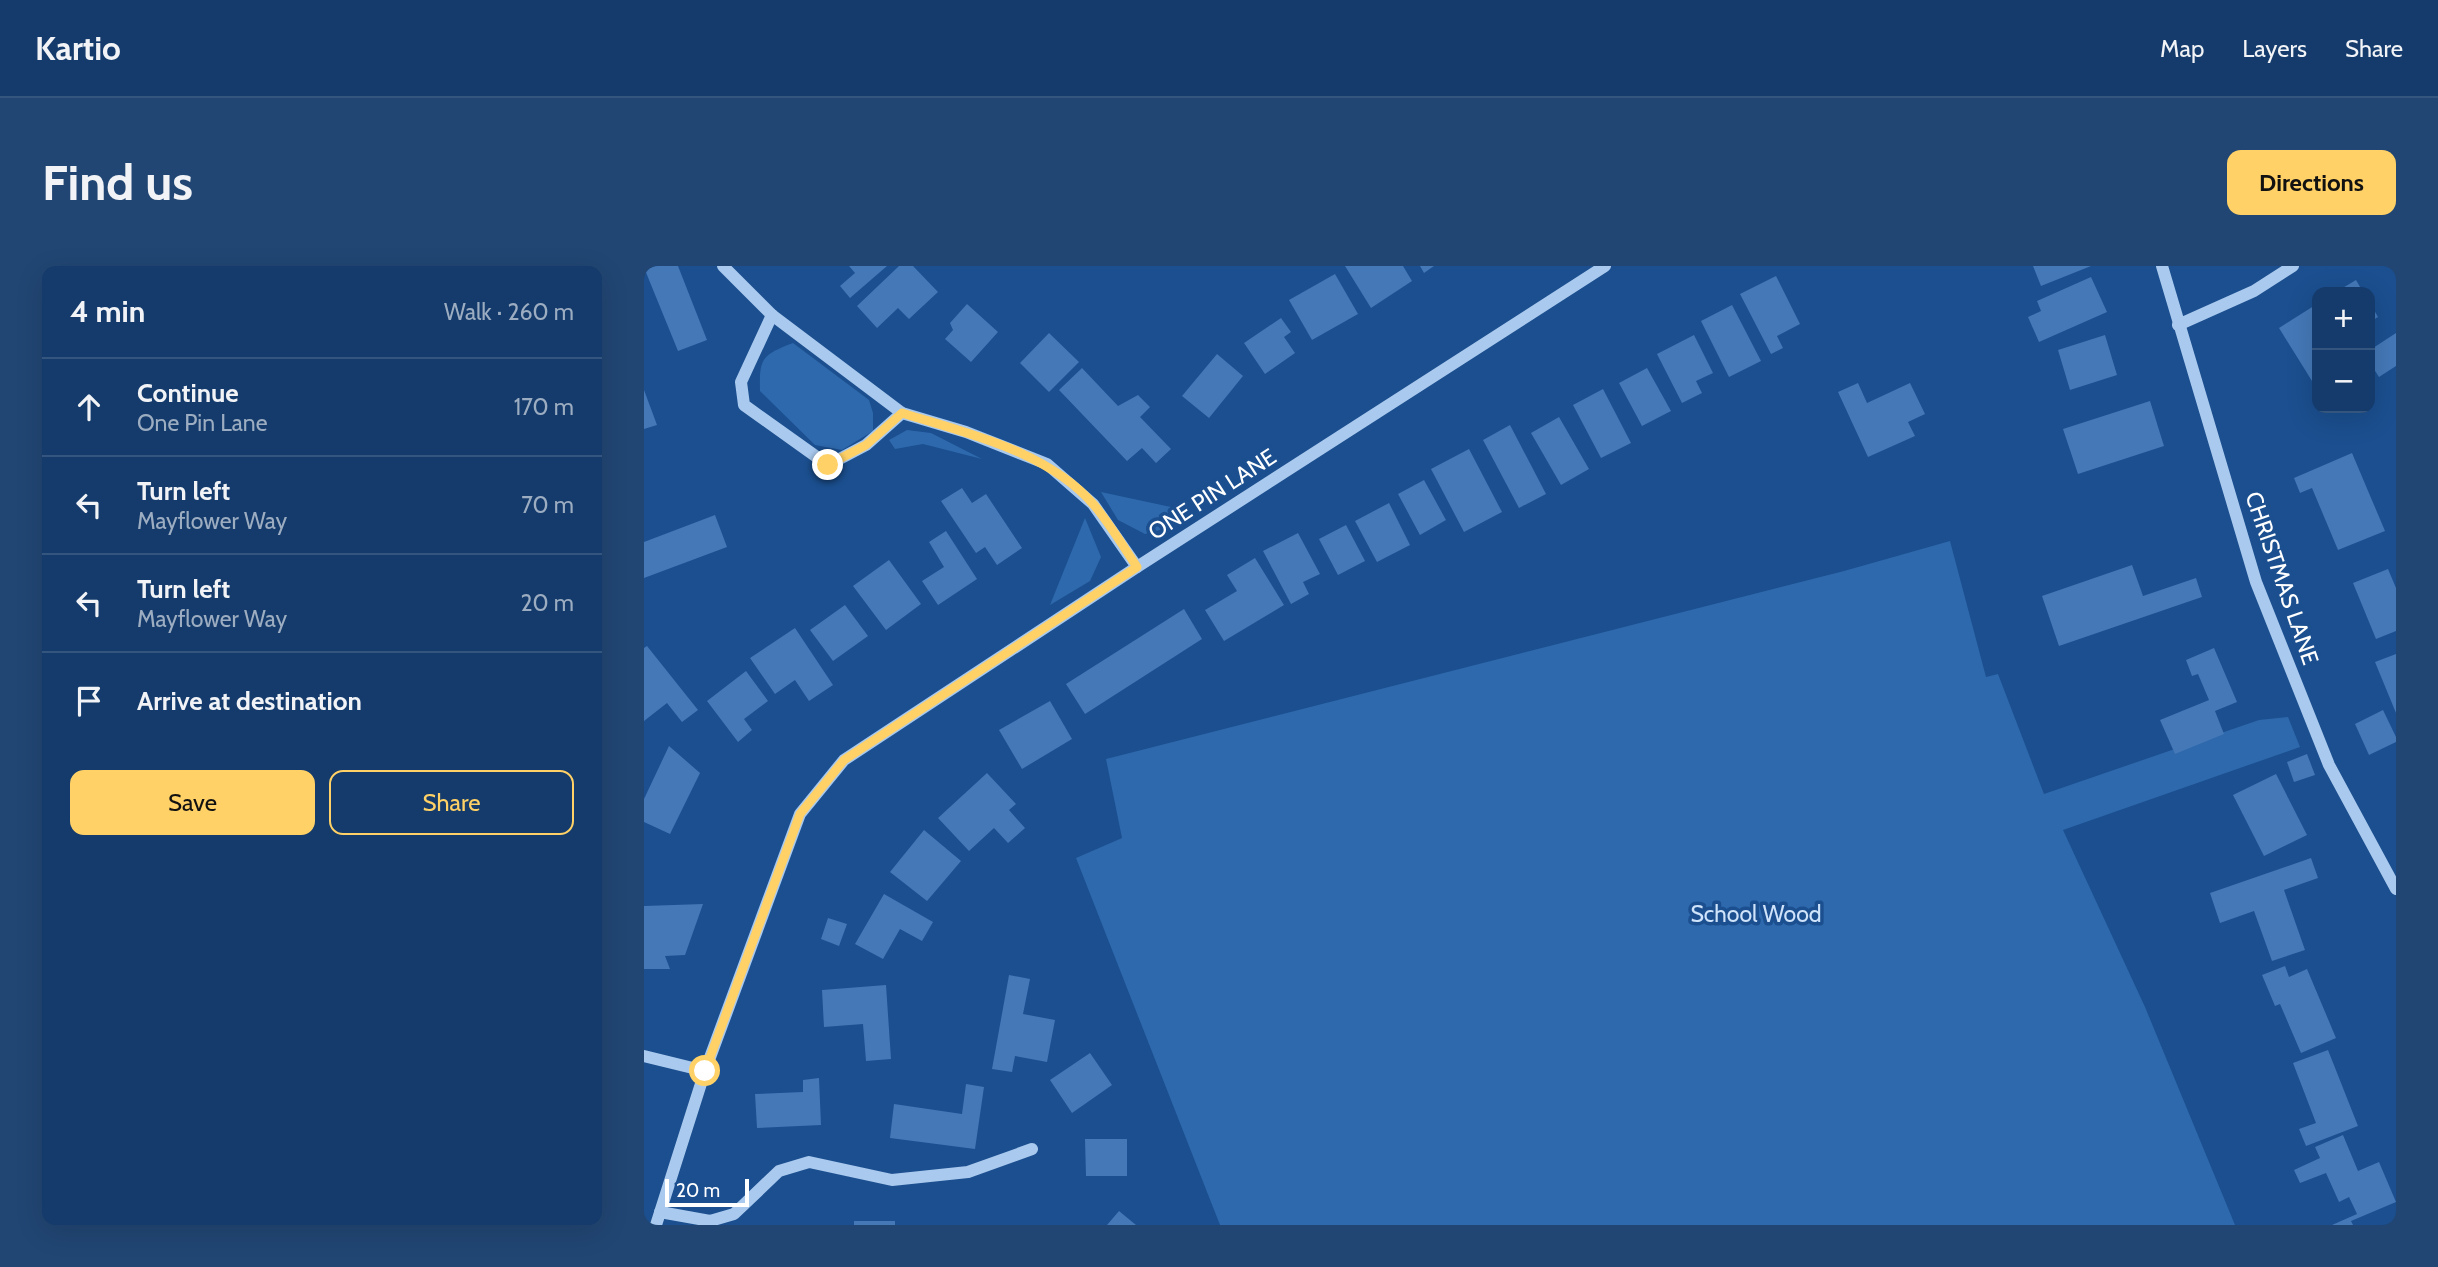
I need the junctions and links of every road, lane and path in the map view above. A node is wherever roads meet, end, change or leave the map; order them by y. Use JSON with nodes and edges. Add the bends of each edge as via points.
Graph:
{"nodes":[{"id":1,"x":723,"y":266,"type":"edge"},
{"id":2,"x":1605,"y":266,"type":"edge"},
{"id":3,"x":2162,"y":266,"type":"edge"},
{"id":4,"x":2293,"y":266,"type":"edge"},
{"id":5,"x":772,"y":314,"type":"junction"},
{"id":6,"x":2178,"y":325,"type":"junction"},
{"id":7,"x":902,"y":413,"type":"junction"},
{"id":8,"x":1137,"y":567,"type":"junction"},
{"id":9,"x":2396,"y":889,"type":"edge"},
{"id":10,"x":644,"y":1056,"type":"edge"},
{"id":11,"x":705,"y":1071,"type":"junction"},
{"id":12,"x":1032,"y":1149,"type":"dead end"},
{"id":13,"x":658,"y":1219,"type":"edge"}],
"edges":[{"from":1,"to":5,"type":"street"},
{"from":2,"to":8,"type":"street","name":"ONE PIN LANE"},
{"from":3,"to":6,"type":"street","name":"CHRISTMAS LANE"},
{"from":4,"to":6,"type":"street","via":[[2254,290]]},
{"from":5,"to":7,"type":"street"},
{"from":5,"to":7,"type":"street","via":[[741,383],[744,405],[828,465],[866,445]]},
{"from":6,"to":9,"type":"street","name":"CHRISTMAS LANE","via":[[2256,582],[2329,765]]},
{"from":7,"to":8,"type":"street","via":[[1047,464],[1093,504]]},
{"from":8,"to":11,"type":"street","name":"ONE PIN LANE","via":[[844,760],[800,814]]},
{"from":10,"to":11,"type":"street"},
{"from":11,"to":13,"type":"street","name":"ONE PIN LANE"},
{"from":12,"to":13,"type":"street","via":[[968,1172],[892,1180],[809,1162],[779,1171],[734,1214],[710,1221]]}]}
